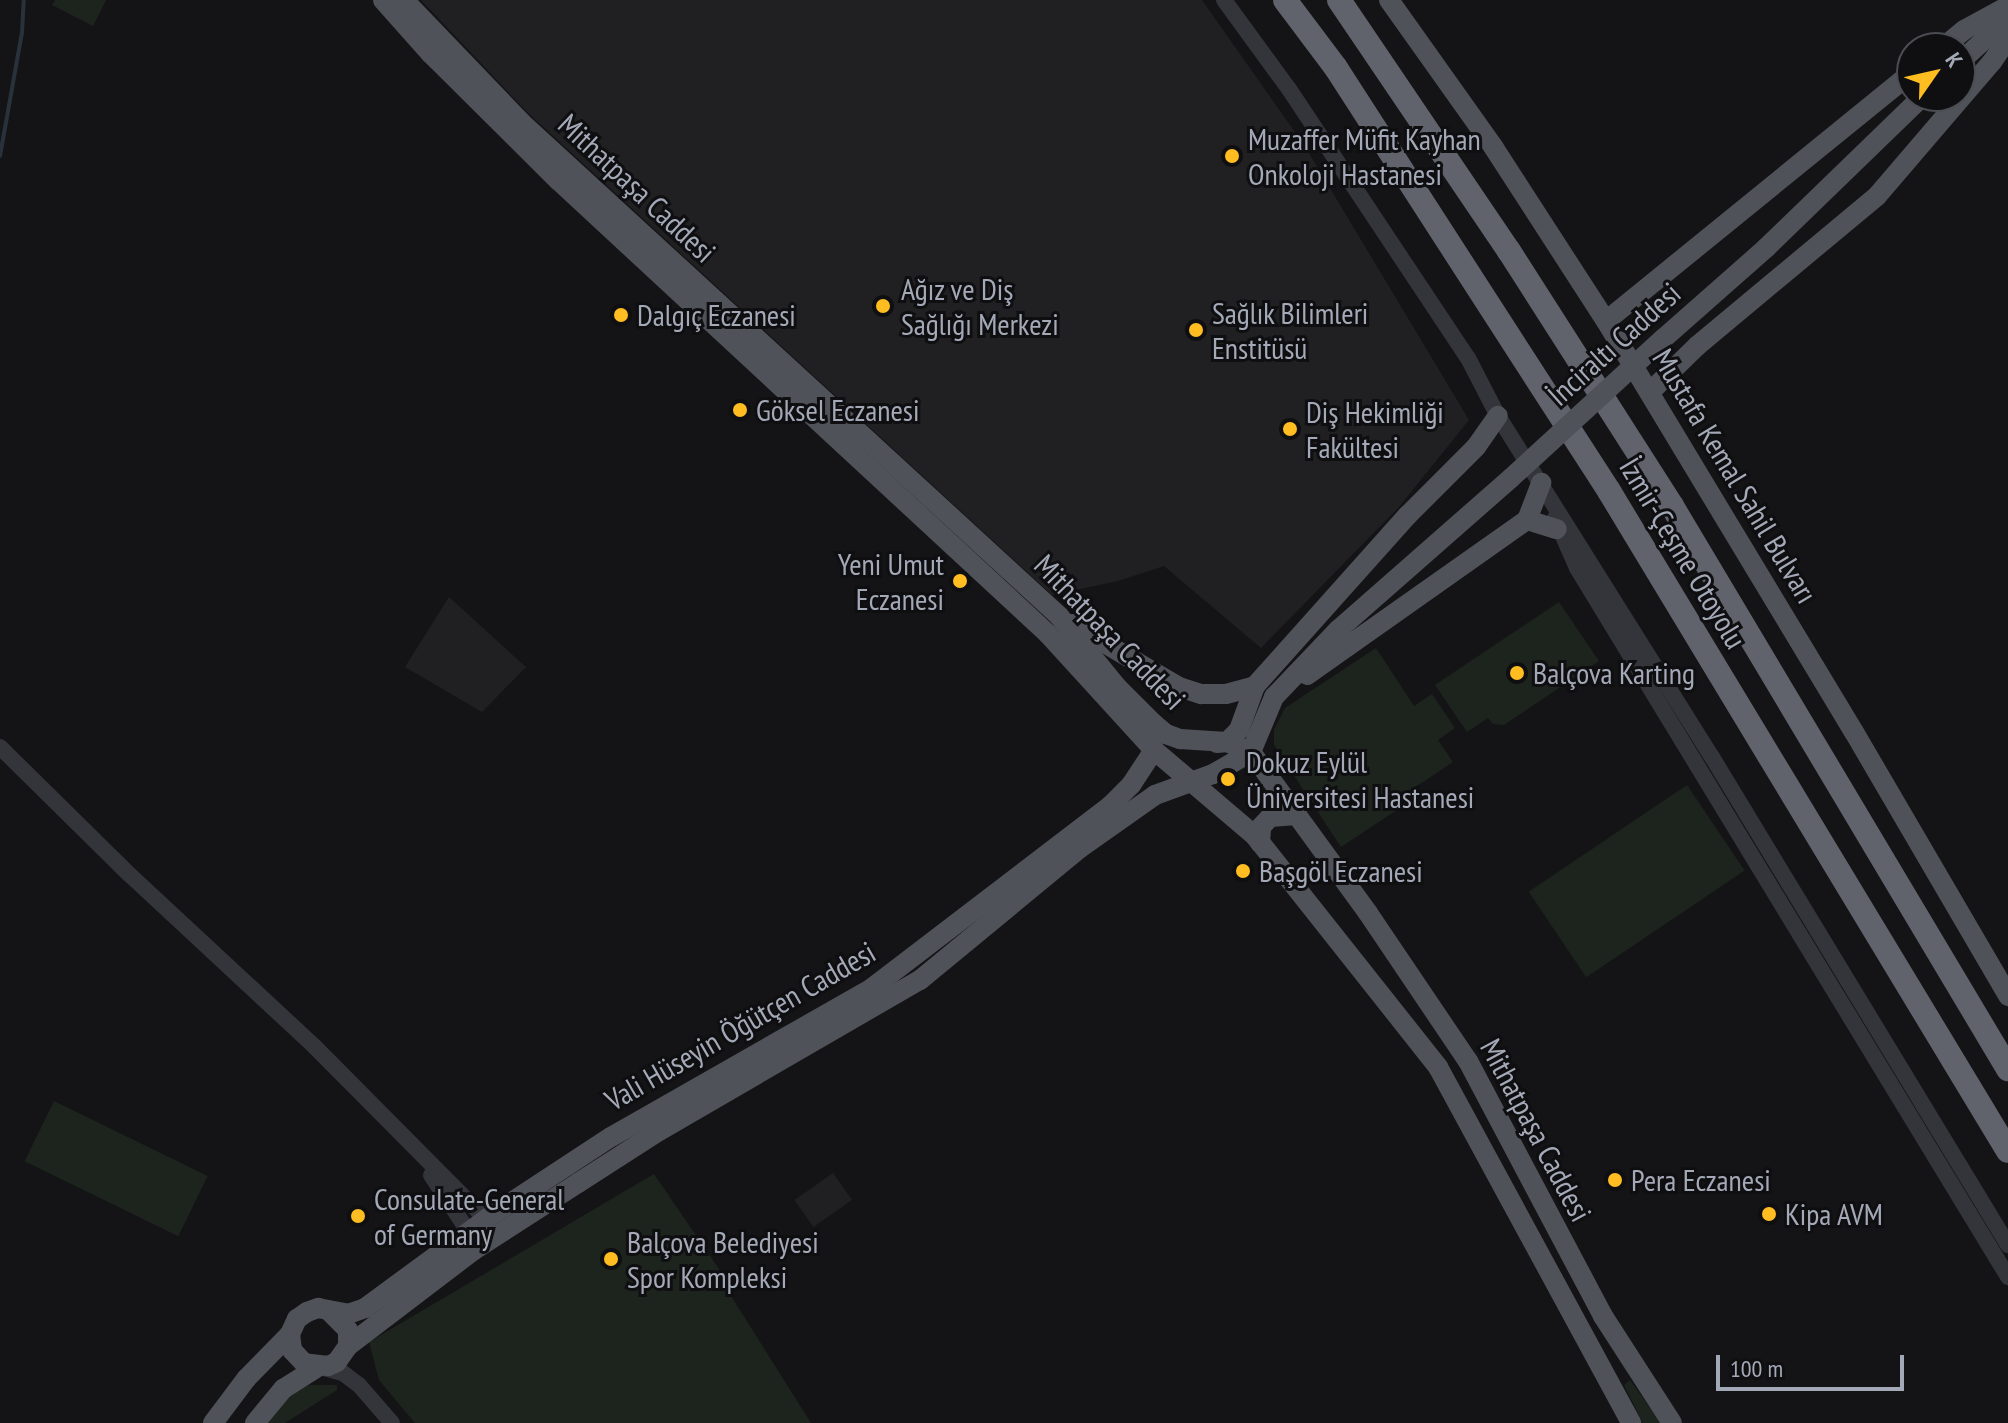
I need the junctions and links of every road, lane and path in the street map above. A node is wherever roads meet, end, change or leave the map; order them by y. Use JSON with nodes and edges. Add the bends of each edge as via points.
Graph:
{"nodes":[{"id":1,"x":383,"y":0,"type":"edge"},
{"id":2,"x":404,"y":0,"type":"edge"},
{"id":3,"x":1224,"y":0,"type":"edge"},
{"id":4,"x":1285,"y":0,"type":"edge"},
{"id":5,"x":1339,"y":0,"type":"edge"},
{"id":6,"x":1389,"y":0,"type":"edge"},
{"id":7,"x":2008,"y":6,"type":"edge"},
{"id":8,"x":2008,"y":18,"type":"edge"},
{"id":9,"x":1962,"y":32,"type":"edge"},
{"id":10,"x":2008,"y":38,"type":"edge"},
{"id":11,"x":1976,"y":47,"type":"edge"},
{"id":12,"x":1896,"y":85,"type":"edge"},
{"id":13,"x":1906,"y":112,"type":"edge"},
{"id":14,"x":1606,"y":321,"type":"junction"},
{"id":15,"x":1650,"y":392,"type":"junction"},
{"id":16,"x":1498,"y":416,"type":"junction"},
{"id":17,"x":1546,"y":490,"type":"junction"},
{"id":18,"x":1527,"y":520,"type":"junction"},
{"id":19,"x":1557,"y":529,"type":"junction"},
{"id":20,"x":1059,"y":616,"type":"junction"},
{"id":21,"x":1048,"y":634,"type":"junction"},
{"id":22,"x":1263,"y":689,"type":"junction"},
{"id":23,"x":1227,"y":742,"type":"junction"},
{"id":24,"x":0,"y":747,"type":"edge"},
{"id":25,"x":1154,"y":750,"type":"junction"},
{"id":26,"x":1251,"y":752,"type":"junction"},
{"id":27,"x":1194,"y":781,"type":"junction"},
{"id":28,"x":1297,"y":815,"type":"junction"},
{"id":29,"x":1260,"y":843,"type":"junction"},
{"id":30,"x":2008,"y":996,"type":"edge"},
{"id":31,"x":2008,"y":1069,"type":"edge"},
{"id":32,"x":407,"y":1141,"type":"junction"},
{"id":33,"x":2008,"y":1151,"type":"edge"},
{"id":34,"x":486,"y":1219,"type":"junction"},
{"id":35,"x":471,"y":1241,"type":"junction"},
{"id":36,"x":2008,"y":1245,"type":"edge"},
{"id":37,"x":2008,"y":1277,"type":"edge"},
{"id":38,"x":329,"y":1311,"type":"junction"},
{"id":39,"x":290,"y":1334,"type":"junction"},
{"id":40,"x":348,"y":1346,"type":"junction"},
{"id":41,"x":318,"y":1367,"type":"junction"},
{"id":42,"x":359,"y":1385,"type":"junction"},
{"id":43,"x":213,"y":1423,"type":"edge"},
{"id":44,"x":255,"y":1423,"type":"edge"},
{"id":45,"x":392,"y":1423,"type":"edge"},
{"id":46,"x":1631,"y":1423,"type":"edge"},
{"id":47,"x":1672,"y":1423,"type":"edge"}],
"edges":[{"from":1,"to":21,"type":"main road","name":"Mithatpaşa Caddesi","via":[[559,181]]},
{"from":2,"to":20,"type":"main road","name":"Mithatpaşa Caddesi","via":[[522,123]]},
{"from":3,"to":16,"type":"street","via":[[1468,358]]},
{"from":4,"to":33,"type":"highway","name":"İzmir-Çeşme Otoyolu","via":[[1336,68],[1600,478]]},
{"from":5,"to":31,"type":"highway","name":"İzmir-Çeşme Otoyolu","via":[[1509,251],[1672,506]]},
{"from":6,"to":14,"type":"main road","name":"Mustafa Kemal Sahil Bulvarı","via":[[1494,148]]},
{"from":7,"to":9,"type":"main road"},
{"from":8,"to":11,"type":"main road"},
{"from":10,"to":15,"type":"main road","via":[[1877,196],[1697,346]]},
{"from":12,"to":14,"type":"main road"},
{"from":13,"to":22,"type":"main road","name":"İnciraltı Caddesi","bridge":true,"via":[[1766,248],[1511,478]]},
{"from":14,"to":15,"type":"main road","name":"Mustafa Kemal Sahil Bulvarı"},
{"from":15,"to":30,"type":"main road","name":"Mustafa Kemal Sahil Bulvarı"},
{"from":16,"to":17,"type":"street"},
{"from":16,"to":22,"type":"main road"},
{"from":17,"to":18,"type":"main road"},
{"from":17,"to":19,"type":"street"},
{"from":17,"to":36,"type":"street"},
{"from":18,"to":19,"type":"main road"},
{"from":18,"to":22,"type":"main road","via":[[1381,625]]},
{"from":19,"to":37,"type":"street"},
{"from":20,"to":21,"type":"main road"},
{"from":20,"to":22,"type":"main road","via":[[1179,687],[1201,694]]},
{"from":20,"to":23,"type":"main road","name":"Mithatpaşa Caddesi","via":[[1118,688],[1166,734]]},
{"from":21,"to":25,"type":"main road","name":"Mithatpaşa Caddesi"},
{"from":22,"to":23,"type":"main road"},
{"from":22,"to":26,"type":"main road"},
{"from":23,"to":25,"type":"main road"},
{"from":23,"to":26,"type":"main road","name":"Mithatpaşa Caddesi"},
{"from":24,"to":32,"type":"street"},
{"from":25,"to":27,"type":"main road","name":"Mithatpaşa Caddesi"},
{"from":25,"to":34,"type":"main road","name":"Vali Hüseyin Öğütçen Caddesi","via":[[1110,806],[872,988],[611,1137]]},
{"from":26,"to":27,"type":"main road","name":"Vali Hüseyin Öğütçen Caddesi"},
{"from":26,"to":28,"type":"main road","name":"Mithatpaşa Caddesi"},
{"from":27,"to":29,"type":"main road","name":"Mithatpaşa Caddesi"},
{"from":27,"to":35,"type":"main road","name":"Vali Hüseyin Öğütçen Caddesi","via":[[1161,791],[1080,848],[920,980]]},
{"from":28,"to":29,"type":"main road","via":[[1270,817],[1261,827]]},
{"from":28,"to":47,"type":"main road","name":"Mithatpaşa Caddesi","via":[[1468,1061],[1603,1316]]},
{"from":29,"to":46,"type":"main road","name":"Mithatpaşa Caddesi","via":[[1438,1067]]},
{"from":32,"to":34,"type":"street"},
{"from":32,"to":35,"type":"street"},
{"from":34,"to":35,"type":"main road"},
{"from":35,"to":38,"type":"main road","name":"Vali Hüseyin Öğütçen Caddesi","via":[[365,1308],[348,1314]]},
{"from":35,"to":40,"type":"main road","name":"Vali Hüseyin Öğütçen Caddesi"},
{"from":38,"to":39,"type":"main road","via":[[307,1312]]},
{"from":38,"to":40,"type":"main road","via":[[348,1330]]},
{"from":39,"to":41,"type":"main road","via":[[297,1357]]},
{"from":39,"to":43,"type":"main road"},
{"from":40,"to":41,"type":"main road","via":[[337,1362]]},
{"from":40,"to":42,"type":"street"},
{"from":41,"to":42,"type":"street","via":[[343,1373]]},
{"from":41,"to":44,"type":"main road","via":[[283,1389]]},
{"from":42,"to":45,"type":"street"}]}
